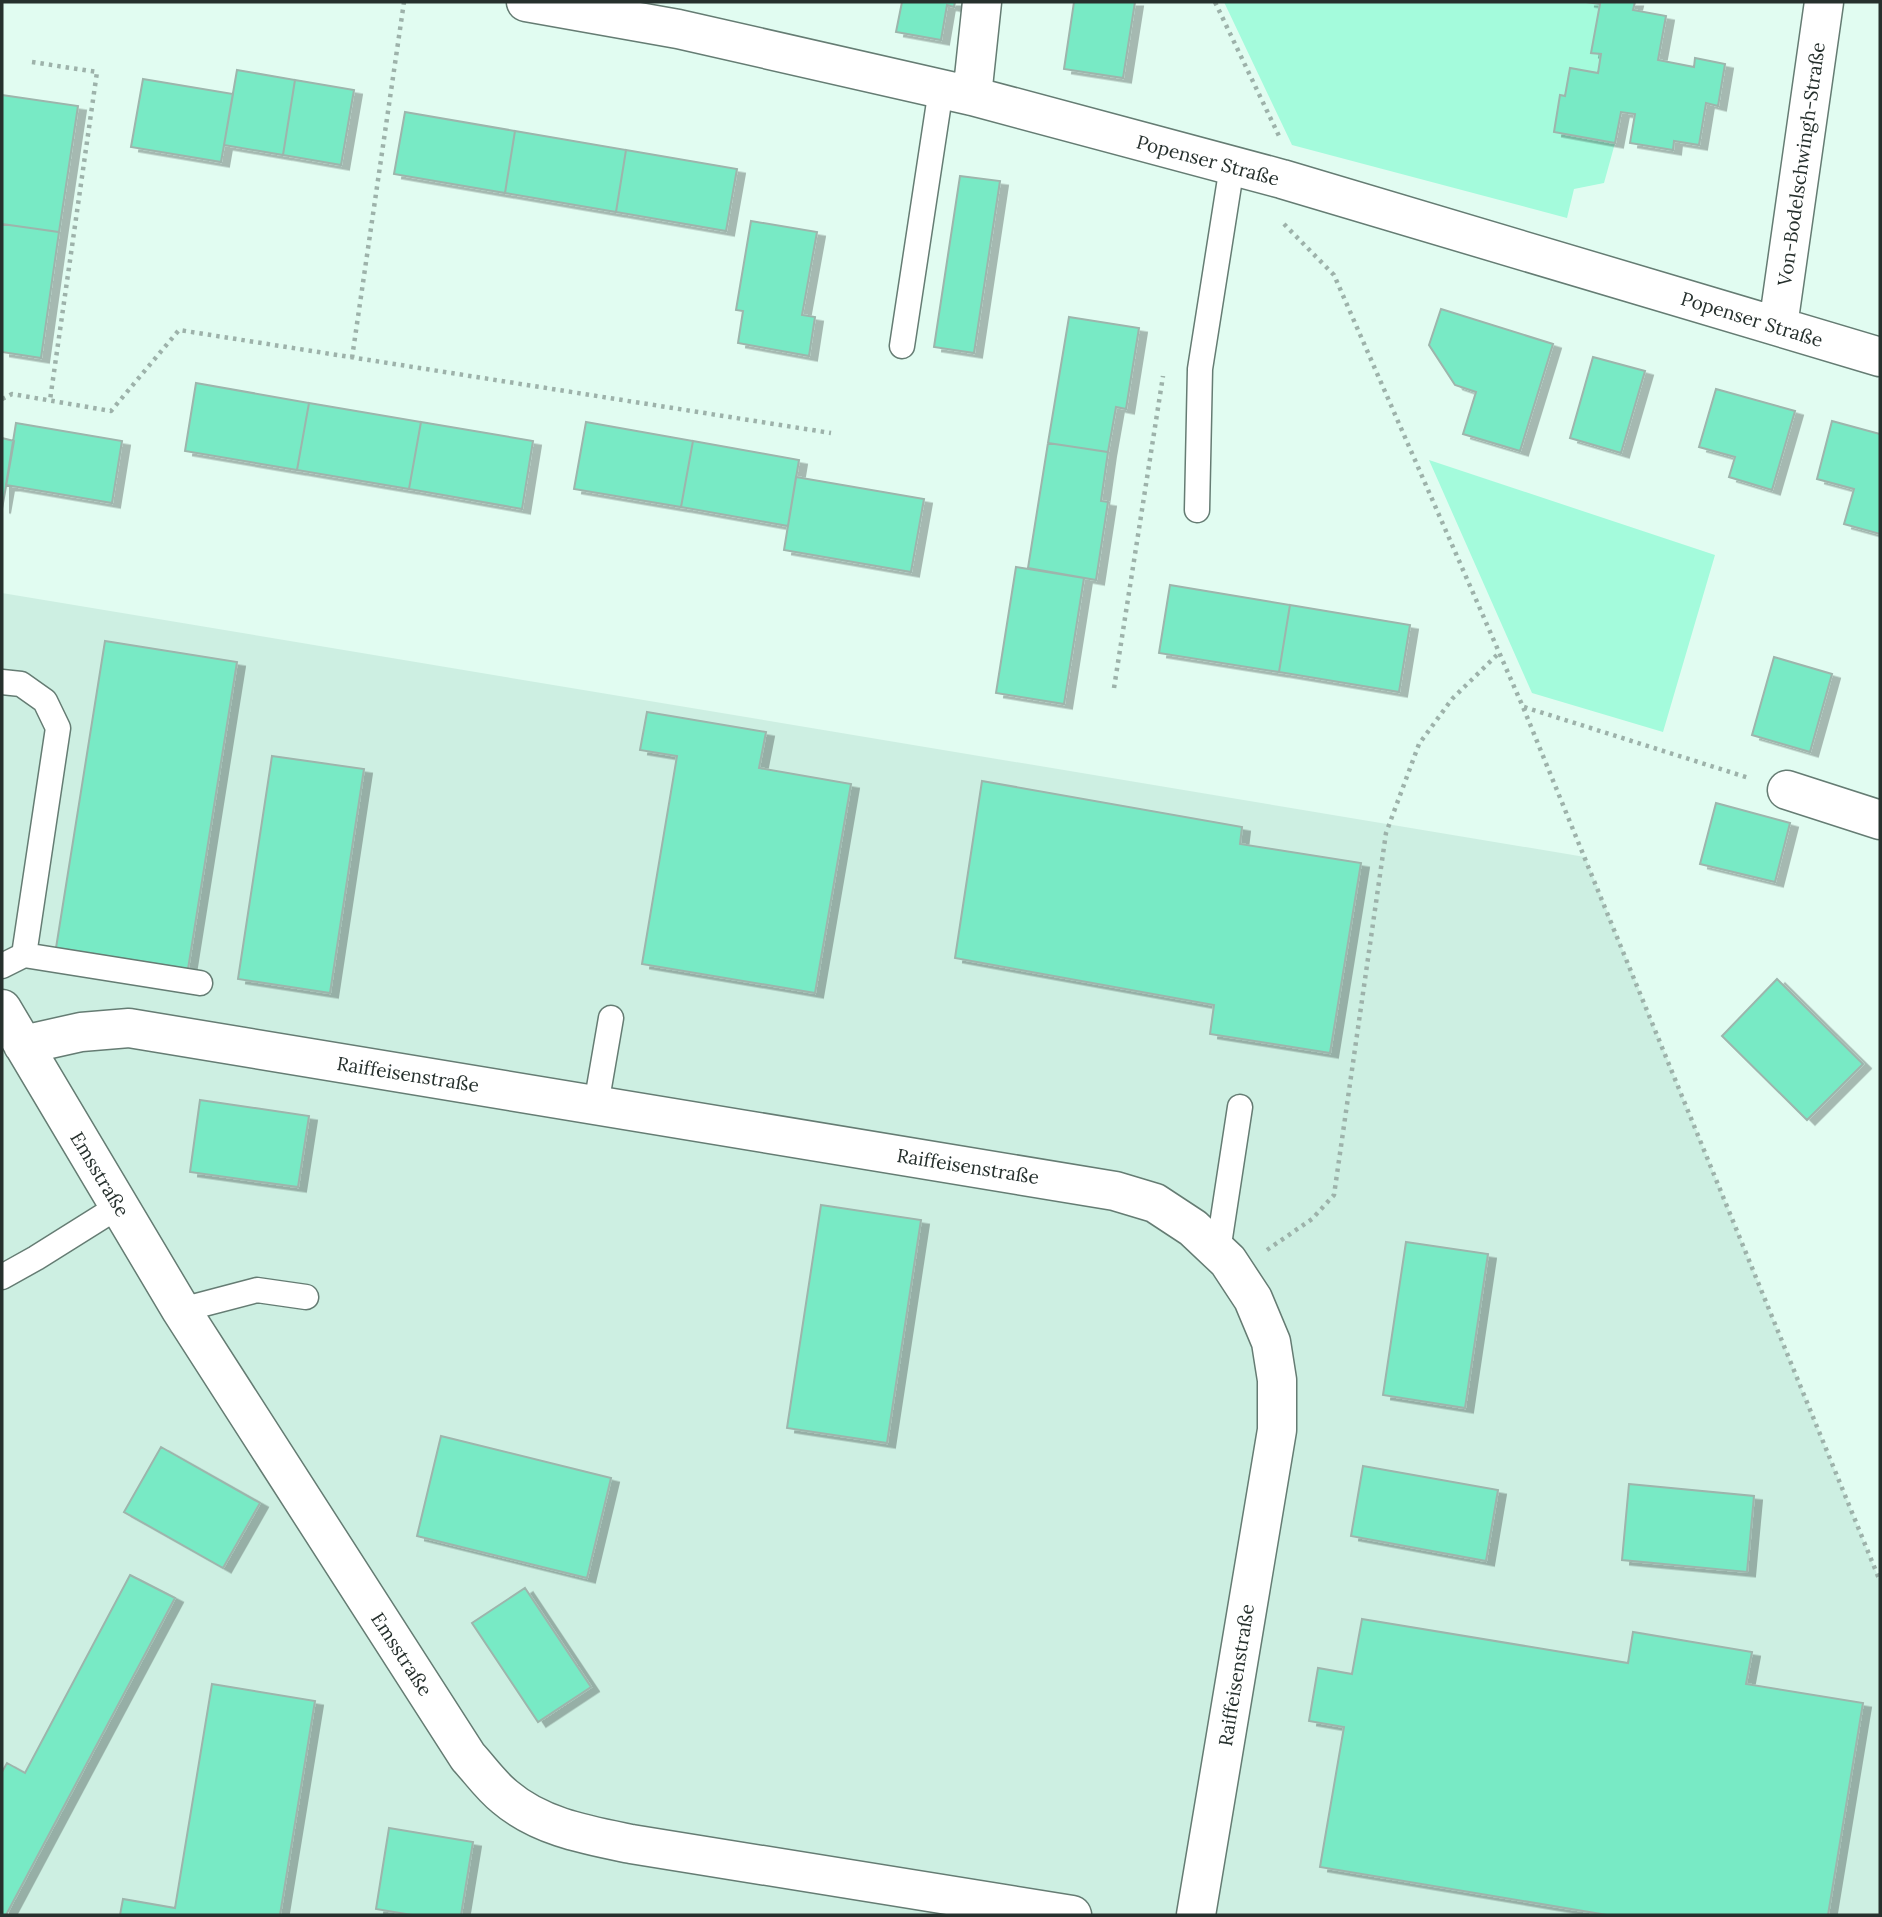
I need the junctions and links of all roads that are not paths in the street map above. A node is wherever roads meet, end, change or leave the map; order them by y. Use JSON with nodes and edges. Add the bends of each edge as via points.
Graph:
{"nodes":[{"id":1,"x":526,"y":2,"type":"edge"},
{"id":2,"x":982,"y":2,"type":"edge"},
{"id":3,"x":1824,"y":2,"type":"edge"},
{"id":4,"x":956,"y":92,"type":"junction"},
{"id":5,"x":1232,"y":166,"type":"junction"},
{"id":6,"x":1778,"y":327,"type":"junction"},
{"id":7,"x":902,"y":346,"type":"dead end"},
{"id":8,"x":1880,"y":357,"type":"edge"},
{"id":9,"x":1197,"y":510,"type":"dead end"},
{"id":10,"x":2,"y":681,"type":"edge"},
{"id":11,"x":1787,"y":790,"type":"road end"},
{"id":12,"x":1880,"y":820,"type":"edge"},
{"id":13,"x":13,"y":960,"type":"edge"},
{"id":14,"x":200,"y":982,"type":"dead end"},
{"id":15,"x":2,"y":1009,"type":"edge"},
{"id":16,"x":611,"y":1018,"type":"dead end"},
{"id":17,"x":23,"y":1045,"type":"junction"},
{"id":18,"x":596,"y":1105,"type":"junction"},
{"id":19,"x":1240,"y":1107,"type":"dead end"},
{"id":20,"x":119,"y":1206,"type":"junction"},
{"id":21,"x":1226,"y":1261,"type":"junction"},
{"id":22,"x":2,"y":1277,"type":"edge"},
{"id":23,"x":306,"y":1297,"type":"dead end"},
{"id":24,"x":181,"y":1310,"type":"junction"},
{"id":25,"x":1072,"y":1915,"type":"edge"},
{"id":26,"x":1196,"y":1915,"type":"edge"}],
"edges":[{"from":1,"to":4,"type":"street","name":"Popenser Straße","via":[[678,29]]},
{"from":2,"to":4,"type":"street"},
{"from":3,"to":6,"type":"street","name":"Von-Bodelschwingh-Straße"},
{"from":4,"to":5,"type":"street","name":"Popenser Straße"},
{"from":4,"to":7,"type":"lane"},
{"from":5,"to":6,"type":"street","name":"Popenser Straße"},
{"from":5,"to":9,"type":"lane","via":[[1200,369]]},
{"from":6,"to":8,"type":"street","name":"Popenser Straße"},
{"from":10,"to":13,"type":"lane","via":[[21,684],[45,701],[58,728]]},
{"from":11,"to":12,"type":"street"},
{"from":13,"to":14,"type":"lane"},
{"from":15,"to":17,"type":"street","name":"Emsstraße"},
{"from":16,"to":18,"type":"lane"},
{"from":17,"to":18,"type":"street","name":"Raiffeisenstraße","via":[[81,1032],[130,1028]]},
{"from":17,"to":20,"type":"street","name":"Emsstraße"},
{"from":18,"to":21,"type":"street","name":"Raiffeisenstraße","via":[[1115,1191],[1155,1203],[1193,1228]]},
{"from":19,"to":21,"type":"lane"},
{"from":20,"to":22,"type":"lane"},
{"from":20,"to":24,"type":"street","name":"Emsstraße"},
{"from":21,"to":26,"type":"street","name":"Raiffeisenstraße","via":[[1253,1299],[1271,1342],[1277,1430]]},
{"from":23,"to":24,"type":"lane","via":[[257,1290]]},
{"from":24,"to":25,"type":"street","name":"Emsstraße","via":[[468,1757],[505,1797],[537,1818],[575,1833]]}]}
